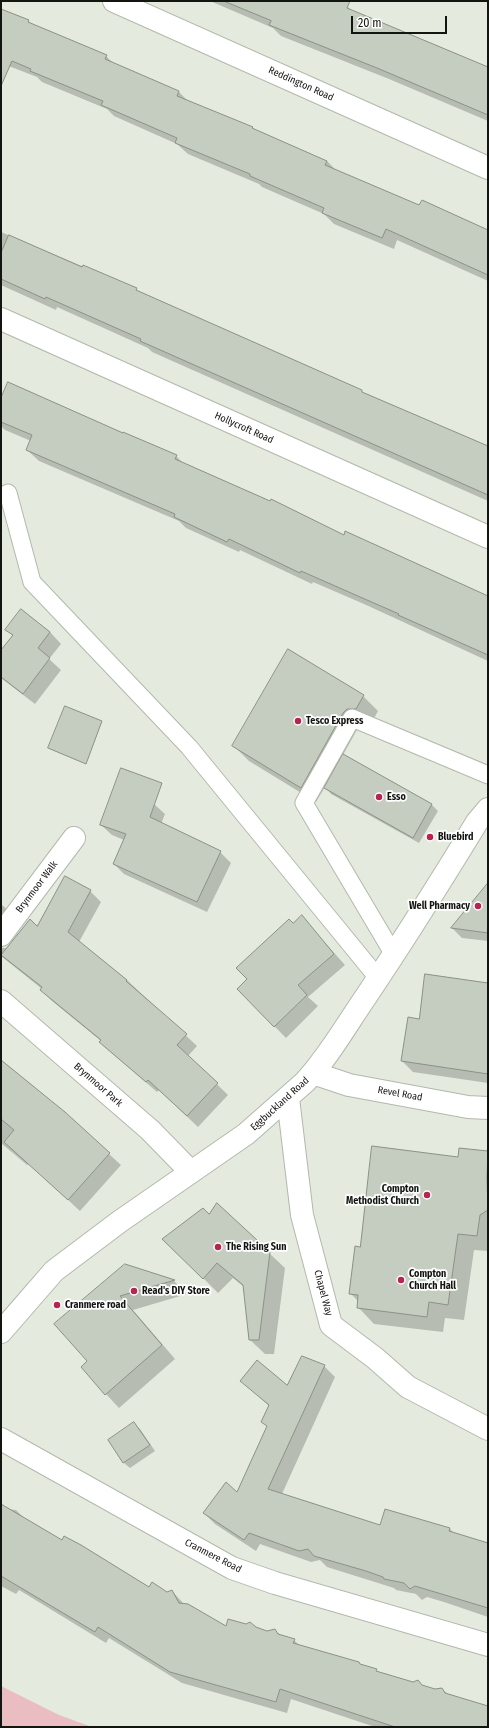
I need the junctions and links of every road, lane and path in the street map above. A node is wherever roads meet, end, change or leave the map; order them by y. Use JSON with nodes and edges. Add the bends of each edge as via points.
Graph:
{"nodes":[{"id":1,"x":114,"y":1,"type":"edge"},
{"id":2,"x":488,"y":168,"type":"edge"},
{"id":3,"x":1,"y":319,"type":"edge"},
{"id":4,"x":8,"y":493,"type":"dead end"},
{"id":5,"x":488,"y":537,"type":"edge"},
{"id":6,"x":488,"y":775,"type":"edge"},
{"id":7,"x":488,"y":809,"type":"edge"},
{"id":8,"x":74,"y":838,"type":"dead end"},
{"id":9,"x":1,"y":935,"type":"edge"},
{"id":10,"x":394,"y":955,"type":"junction"},
{"id":11,"x":378,"y":978,"type":"junction"},
{"id":12,"x":1,"y":1001,"type":"edge"},
{"id":13,"x":313,"y":1073,"type":"junction"},
{"id":14,"x":288,"y":1098,"type":"junction"},
{"id":15,"x":488,"y":1108,"type":"edge"},
{"id":16,"x":191,"y":1172,"type":"junction"},
{"id":17,"x":1,"y":1332,"type":"edge"},
{"id":18,"x":488,"y":1429,"type":"edge"},
{"id":19,"x":1,"y":1439,"type":"edge"},
{"id":20,"x":488,"y":1645,"type":"edge"}],
"edges":[{"from":1,"to":2,"type":"street","name":"Reddington Road"},
{"from":3,"to":5,"type":"street","name":"Hollycroft Road"},
{"from":4,"to":11,"type":"lane","via":[[32,582],[189,747]]},
{"from":6,"to":10,"type":"lane","via":[[352,718],[304,803]]},
{"from":7,"to":10,"type":"street","name":"Eggbuckland Road","via":[[477,822]]},
{"from":8,"to":9,"type":"street","name":"Brynmoor Walk"},
{"from":10,"to":11,"type":"street","name":"Eggbuckland Road"},
{"from":11,"to":13,"type":"street","name":"Eggbuckland Road"},
{"from":12,"to":16,"type":"street","name":"Brynmoor Park","via":[[150,1130]]},
{"from":13,"to":14,"type":"street","name":"Eggbuckland Road"},
{"from":13,"to":15,"type":"street","name":"Revel Road","via":[[349,1085],[468,1107]]},
{"from":14,"to":16,"type":"street","name":"Eggbuckland Road","via":[[246,1134]]},
{"from":14,"to":18,"type":"street","name":"Chapel Way","via":[[302,1215],[331,1325],[408,1387]]},
{"from":16,"to":17,"type":"street","name":"Eggbuckland Road","via":[[54,1271]]},
{"from":19,"to":20,"type":"street","name":"Cranmere Road","via":[[232,1568],[275,1584]]}]}
